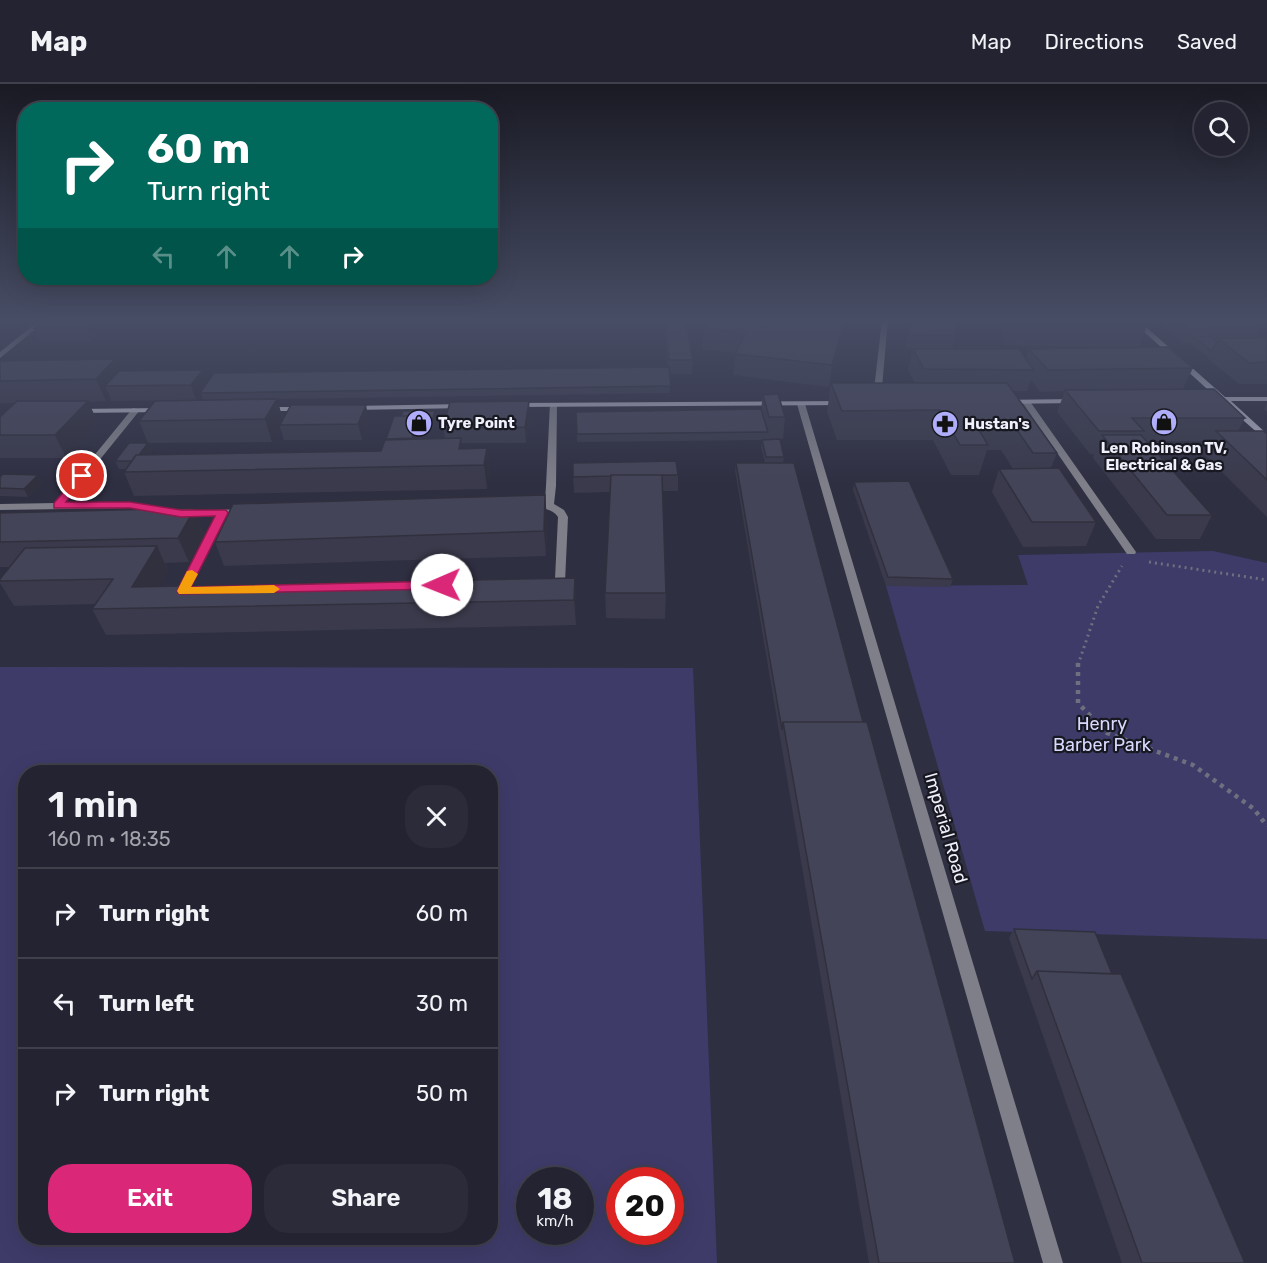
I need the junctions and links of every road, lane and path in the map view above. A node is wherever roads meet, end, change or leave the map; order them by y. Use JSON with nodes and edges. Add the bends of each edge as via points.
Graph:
{"nodes":[{"id":1,"x":879,"y":374,"type":"edge"},
{"id":2,"x":1194,"y":374,"type":"edge"},
{"id":3,"x":1199,"y":399,"type":"edge"},
{"id":4,"x":1222,"y":399,"type":"junction"},
{"id":5,"x":1267,"y":399,"type":"edge"},
{"id":6,"x":1083,"y":401,"type":"edge"},
{"id":7,"x":991,"y":402,"type":"edge"},
{"id":8,"x":1026,"y":402,"type":"junction"},
{"id":9,"x":855,"y":403,"type":"edge"},
{"id":10,"x":866,"y":403,"type":"edge"},
{"id":11,"x":876,"y":403,"type":"junction"},
{"id":12,"x":888,"y":403,"type":"edge"},
{"id":13,"x":801,"y":404,"type":"junction"},
{"id":14,"x":506,"y":405,"type":"edge"},
{"id":15,"x":553,"y":405,"type":"junction"},
{"id":16,"x":470,"y":406,"type":"edge"},
{"id":17,"x":319,"y":408,"type":"edge"},
{"id":18,"x":342,"y":408,"type":"edge"},
{"id":19,"x":250,"y":409,"type":"edge"},
{"id":20,"x":136,"y":410,"type":"junction"},
{"id":21,"x":170,"y":410,"type":"edge"},
{"id":22,"x":68,"y":411,"type":"edge"},
{"id":23,"x":1267,"y":438,"type":"edge"},
{"id":24,"x":549,"y":505,"type":"junction"},
{"id":25,"x":58,"y":506,"type":"junction"},
{"id":26,"x":514,"y":506,"type":"edge"},
{"id":27,"x":0,"y":507,"type":"edge"},
{"id":28,"x":257,"y":512,"type":"edge"},
{"id":29,"x":222,"y":513,"type":"junction"},
{"id":30,"x":1131,"y":552,"type":"junction"},
{"id":31,"x":1267,"y":580,"type":"edge"},
{"id":32,"x":536,"y":583,"type":"edge"},
{"id":33,"x":206,"y":590,"type":"edge"},
{"id":34,"x":1267,"y":826,"type":"edge"},
{"id":35,"x":1053,"y":1263,"type":"edge"}],
"edges":[{"from":1,"to":11,"type":"street"},
{"from":2,"to":4,"type":"street"},
{"from":3,"to":4,"type":"street"},
{"from":4,"to":5,"type":"street"},
{"from":4,"to":23,"type":"street"},
{"from":6,"to":8,"type":"street"},
{"from":7,"to":8,"type":"street"},
{"from":8,"to":30,"type":"street"},
{"from":9,"to":13,"type":"street"},
{"from":10,"to":11,"type":"street"},
{"from":11,"to":12,"type":"street"},
{"from":13,"to":15,"type":"street"},
{"from":13,"to":35,"type":"street","name":"Imperial Road"},
{"from":14,"to":15,"type":"street"},
{"from":15,"to":24,"type":"street"},
{"from":16,"to":18,"type":"street"},
{"from":17,"to":19,"type":"street"},
{"from":20,"to":21,"type":"street"},
{"from":20,"to":22,"type":"street"},
{"from":20,"to":25,"type":"street"},
{"from":24,"to":26,"type":"street"},
{"from":24,"to":32,"type":"street","via":[[563,517],[560,582]]},
{"from":25,"to":27,"type":"street"},
{"from":25,"to":29,"type":"street","via":[[130,505],[181,514]]},
{"from":28,"to":29,"type":"street"},
{"from":29,"to":33,"type":"street","via":[[183,591]]},
{"from":30,"to":31,"type":"path","via":[[1150,562]]},
{"from":30,"to":34,"type":"path","via":[[1098,606],[1081,654],[1078,703],[1107,733],[1192,765],[1254,809]]}]}
